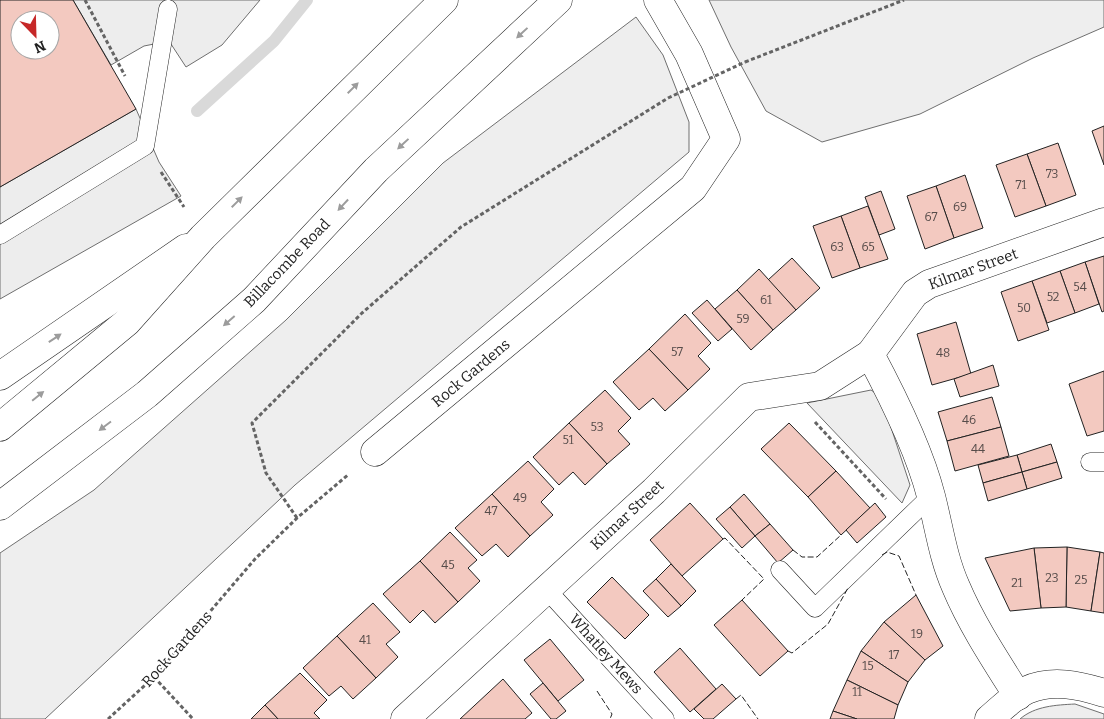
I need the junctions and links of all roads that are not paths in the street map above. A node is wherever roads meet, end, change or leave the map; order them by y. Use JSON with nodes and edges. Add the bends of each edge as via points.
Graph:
{"nodes":[{"id":1,"x":444,"y":0,"type":"edge"},
{"id":2,"x":558,"y":0,"type":"edge"},
{"id":3,"x":658,"y":0,"type":"edge"},
{"id":4,"x":168,"y":9,"type":"dead end"},
{"id":5,"x":1104,"y":222,"type":"edge"},
{"id":6,"x":0,"y":235,"type":"edge"},
{"id":7,"x":203,"y":237,"type":"junction"},
{"id":8,"x":870,"y":354,"type":"junction"},
{"id":9,"x":0,"y":376,"type":"edge"},
{"id":10,"x":0,"y":426,"type":"edge"},
{"id":11,"x":375,"y":452,"type":"road end"},
{"id":12,"x":931,"y":496,"type":"junction"},
{"id":13,"x":0,"y":506,"type":"edge"},
{"id":14,"x":780,"y":570,"type":"dead end"},
{"id":15,"x":547,"y":590,"type":"junction"},
{"id":16,"x":1104,"y":693,"type":"edge"},
{"id":17,"x":1018,"y":696,"type":"junction"},
{"id":18,"x":405,"y":719,"type":"edge"},
{"id":19,"x":664,"y":719,"type":"edge"},
{"id":20,"x":989,"y":719,"type":"edge"}],
"edges":[{"from":7,"to":1,"type":"street","one_way":true},
{"from":2,"to":13,"type":"street","name":"Billacombe Road","one_way":true,"via":[[376,170],[254,300],[147,394]]},
{"from":3,"to":11,"type":"street","name":"Rock Gardens","via":[[689,54],[726,139],[693,188]]},
{"from":4,"to":6,"type":"lane","via":[[145,146]]},
{"from":5,"to":8,"type":"street","name":"Kilmar Street","via":[[928,284],[915,293]]},
{"from":9,"to":7,"type":"street","one_way":true},
{"from":10,"to":7,"type":"street","one_way":true,"via":[[127,322]]},
{"from":8,"to":12,"type":"street","via":[[896,403]]},
{"from":8,"to":15,"type":"street","name":"Kilmar Street","via":[[820,386],[749,397]]},
{"from":12,"to":14,"type":"lane","via":[[815,608]]},
{"from":12,"to":17,"type":"street","via":[[956,587]]},
{"from":15,"to":18,"type":"street","name":"Kilmar Street"},
{"from":15,"to":19,"type":"lane","name":"Whatley Mews"},
{"from":16,"to":17,"type":"street","via":[[1081,685],[1053,684],[1026,690]]},
{"from":17,"to":20,"type":"street"}]}
